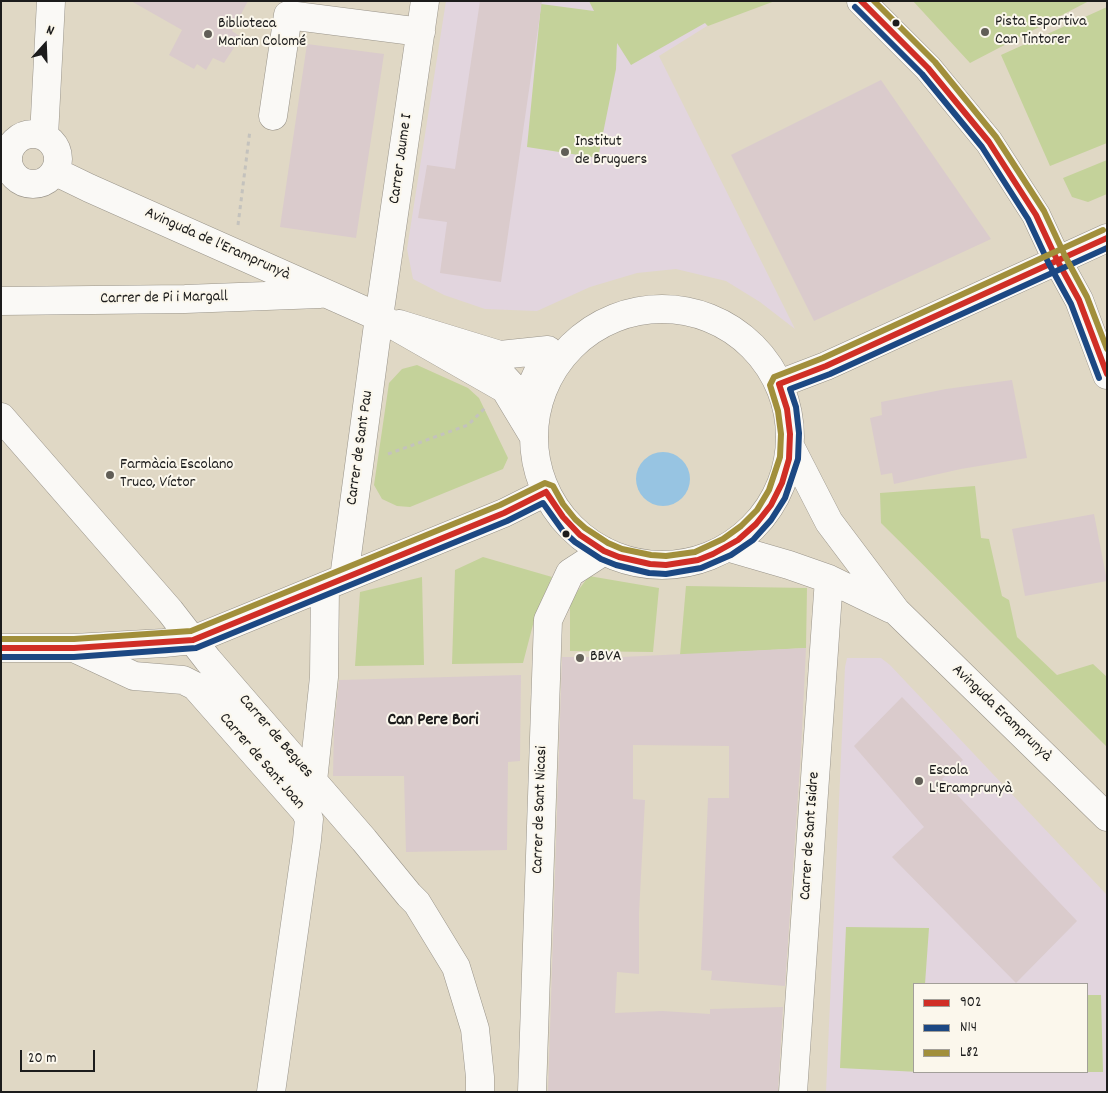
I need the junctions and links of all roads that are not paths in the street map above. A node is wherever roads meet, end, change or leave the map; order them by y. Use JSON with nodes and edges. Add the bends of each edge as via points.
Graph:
{"nodes":[{"id":1,"x":51,"y":1,"type":"edge"},
{"id":2,"x":425,"y":1,"type":"edge"},
{"id":3,"x":861,"y":1,"type":"edge"},
{"id":4,"x":421,"y":32,"type":"junction"},
{"id":5,"x":273,"y":116,"type":"road end"},
{"id":6,"x":44,"y":136,"type":"junction"},
{"id":7,"x":5,"y":149,"type":"edge"},
{"id":8,"x":56,"y":172,"type":"junction"},
{"id":9,"x":1107,"y":238,"type":"edge"},
{"id":10,"x":1057,"y":260,"type":"junction"},
{"id":11,"x":326,"y":294,"type":"junction"},
{"id":12,"x":1,"y":301,"type":"edge"},
{"id":13,"x":389,"y":321,"type":"junction"},
{"id":14,"x":592,"y":329,"type":"junction"},
{"id":15,"x":1107,"y":375,"type":"edge"},
{"id":16,"x":779,"y":384,"type":"junction"},
{"id":17,"x":1,"y":417,"type":"edge"},
{"id":18,"x":534,"y":437,"type":"junction"},
{"id":19,"x":790,"y":446,"type":"junction"},
{"id":20,"x":546,"y":492,"type":"junction"},
{"id":21,"x":727,"y":547,"type":"junction"},
{"id":22,"x":604,"y":551,"type":"junction"},
{"id":23,"x":829,"y":579,"type":"junction"},
{"id":24,"x":334,"y":582,"type":"junction"},
{"id":25,"x":896,"y":611,"type":"junction"},
{"id":26,"x":193,"y":640,"type":"junction"},
{"id":27,"x":1,"y":648,"type":"edge"},
{"id":28,"x":74,"y":648,"type":"junction"},
{"id":29,"x":313,"y":781,"type":"junction"},
{"id":30,"x":1107,"y":816,"type":"edge"},
{"id":31,"x":271,"y":1092,"type":"edge"},
{"id":32,"x":480,"y":1092,"type":"edge"},
{"id":33,"x":532,"y":1092,"type":"edge"},
{"id":34,"x":793,"y":1092,"type":"edge"}],
"edges":[{"from":1,"to":6,"type":"street"},
{"from":2,"to":4,"type":"street","name":"Carrer Jaume I"},
{"from":3,"to":10,"type":"street","via":[[928,68],[988,142],[1036,215]]},
{"from":4,"to":5,"type":"street","via":[[288,15]]},
{"from":4,"to":13,"type":"street","name":"Carrer Jaume I"},
{"from":6,"to":7,"type":"street","via":[[23,136]]},
{"from":6,"to":8,"type":"street","via":[[58,151]]},
{"from":7,"to":8,"type":"street","via":[[11,171],[26,183],[45,182]]},
{"from":8,"to":11,"type":"street","name":"Avinguda de l'Eramprunyà"},
{"from":9,"to":10,"type":"street"},
{"from":10,"to":15,"type":"street","via":[[1079,300]]},
{"from":10,"to":16,"type":"street","via":[[826,366]]},
{"from":11,"to":12,"type":"street","name":"Carrer de Pi i Margall"},
{"from":11,"to":13,"type":"street","name":"Avinguda de l'Eramprunyà"},
{"from":13,"to":13,"type":"street","via":[[500,354],[548,350],[525,400],[497,370]]},
{"from":13,"to":14,"type":"street","name":"Avinguda de l'Eramprunyà","via":[[516,346]]},
{"from":13,"to":18,"type":"street","name":"Avinguda de l'Eramprunyà","via":[[505,389]]},
{"from":13,"to":24,"type":"street","name":"Carrer de Sant Pau"},
{"from":14,"to":16,"type":"street","via":[[623,314],[646,310],[681,310],[704,316],[744,338],[764,360]]},
{"from":14,"to":18,"type":"street","via":[[563,354],[549,376],[536,412]]},
{"from":16,"to":19,"type":"street","via":[[790,421]]},
{"from":17,"to":26,"type":"street","name":"Carrer de Begues"},
{"from":18,"to":20,"type":"street","via":[[536,460]]},
{"from":19,"to":21,"type":"street","via":[[782,482],[771,505],[752,528]]},
{"from":19,"to":25,"type":"street","via":[[829,522]]},
{"from":20,"to":22,"type":"street","via":[[569,525]]},
{"from":20,"to":24,"type":"street"},
{"from":21,"to":22,"type":"street","via":[[698,560],[666,565],[634,562]]},
{"from":21,"to":23,"type":"street"},
{"from":22,"to":33,"type":"street","name":"Carrer de Sant Nicasi","via":[[570,573],[548,620]]},
{"from":23,"to":25,"type":"street"},
{"from":23,"to":34,"type":"street","name":"Carrer de Sant Isidre"},
{"from":24,"to":26,"type":"street"},
{"from":24,"to":29,"type":"street","name":"Carrer de Sant Pau"},
{"from":25,"to":30,"type":"street","name":"Avinguda Eramprunyà"},
{"from":26,"to":28,"type":"street"},
{"from":26,"to":29,"type":"street","name":"Carrer de Begues"},
{"from":27,"to":28,"type":"street"},
{"from":28,"to":31,"type":"street","name":"Carrer de Sant Joan","via":[[134,676],[183,680],[195,686],[309,819]]},
{"from":29,"to":32,"type":"street","name":"Carrer de Begues","via":[[417,902],[456,967],[475,1029]]}]}
